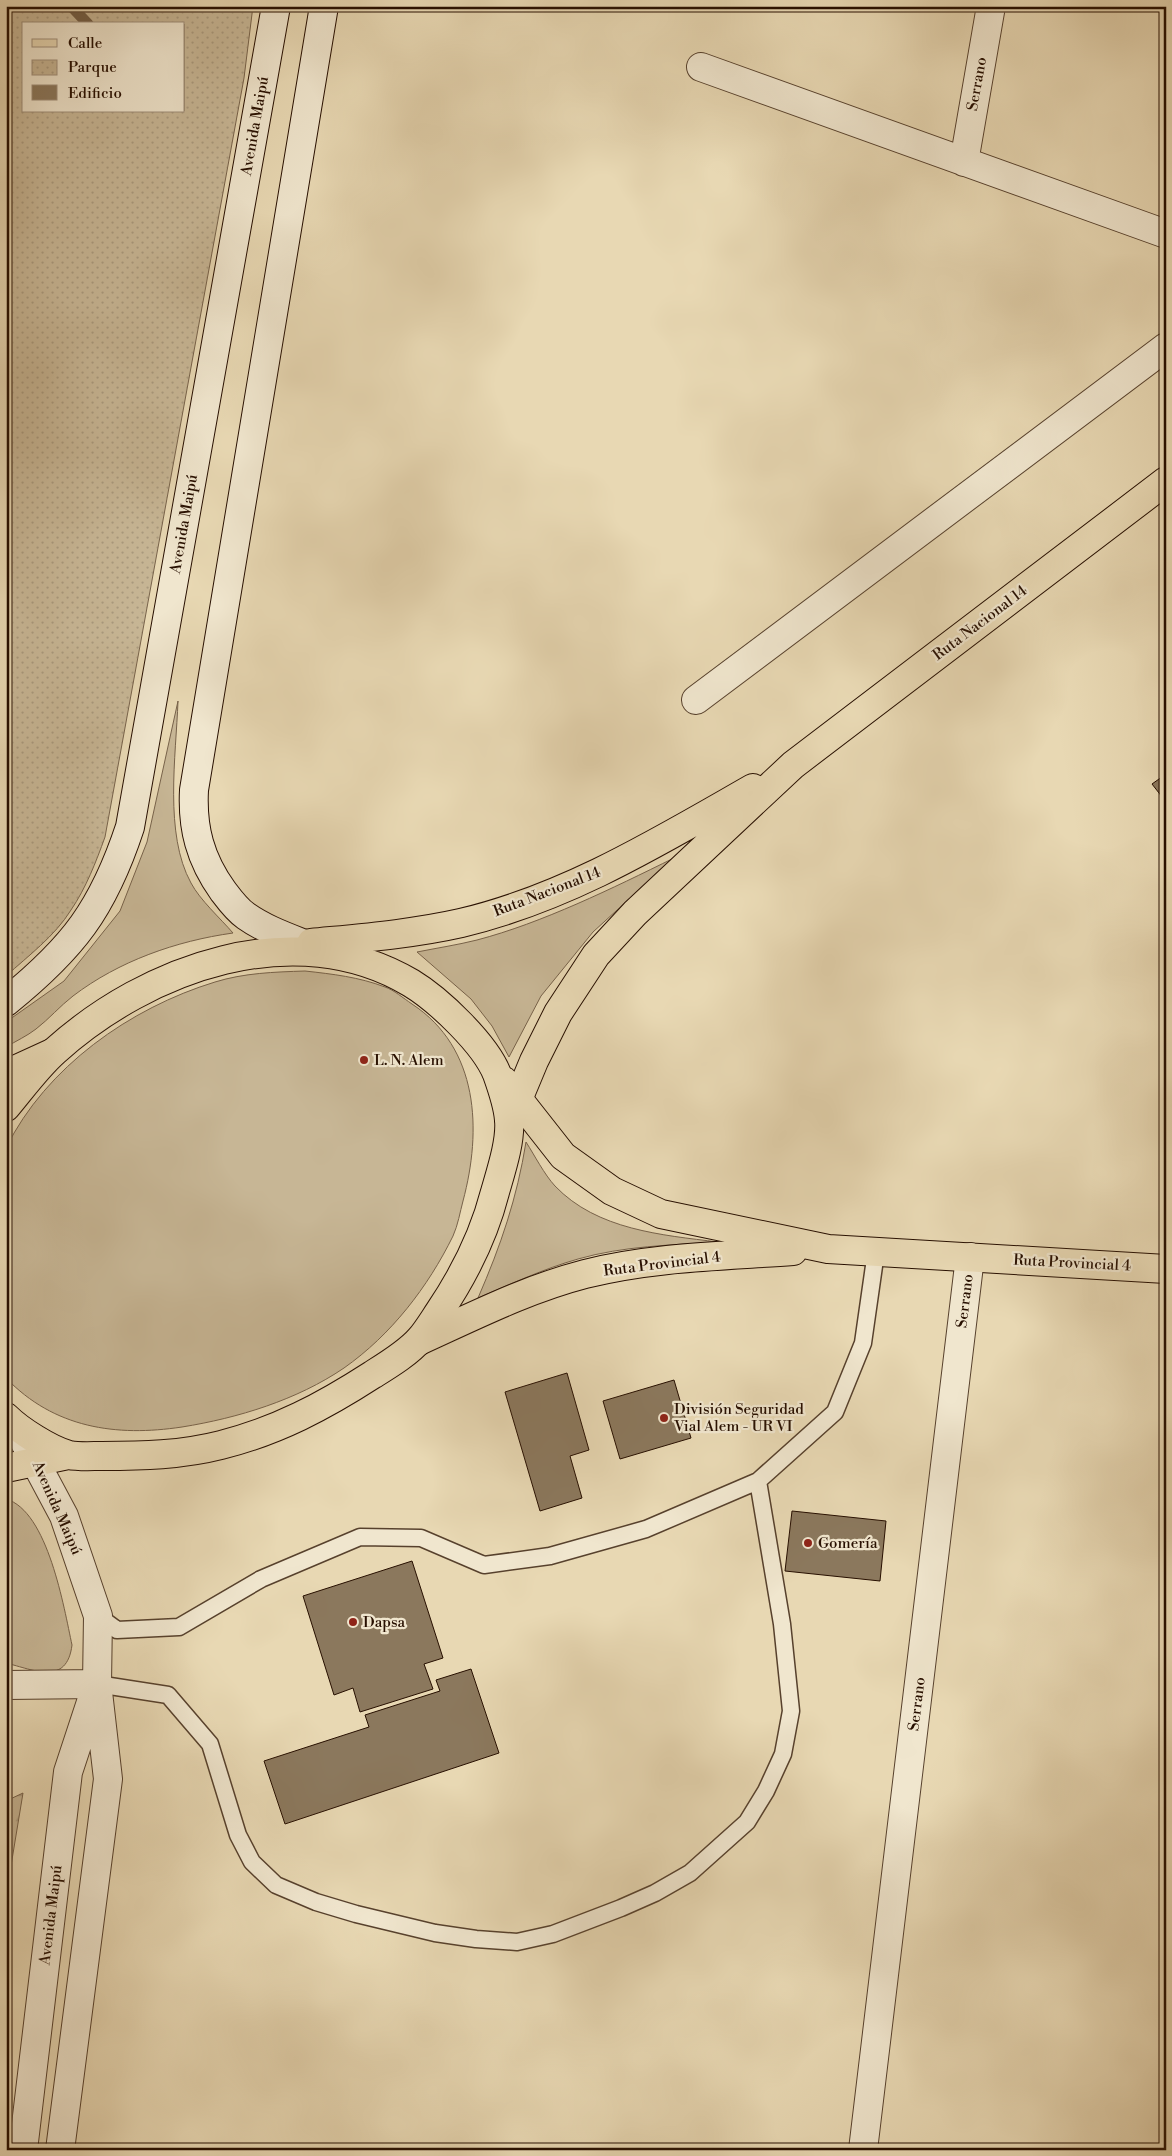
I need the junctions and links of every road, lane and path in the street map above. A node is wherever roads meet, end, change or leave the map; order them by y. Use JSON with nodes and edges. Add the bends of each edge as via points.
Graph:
{"nodes":[{"id":1,"x":276,"y":6,"type":"edge"},
{"id":2,"x":324,"y":6,"type":"edge"},
{"id":3,"x":991,"y":6,"type":"edge"},
{"id":4,"x":701,"y":67,"type":"dead end"},
{"id":5,"x":964,"y":162,"type":"junction"},
{"id":6,"x":1166,"y":234,"type":"edge"},
{"id":7,"x":1166,"y":347,"type":"edge"},
{"id":8,"x":1166,"y":481,"type":"edge"},
{"id":9,"x":696,"y":700,"type":"dead end"},
{"id":10,"x":793,"y":765,"type":"junction"},
{"id":11,"x":306,"y":944,"type":"junction"},
{"id":12,"x":277,"y":950,"type":"junction"},
{"id":13,"x":330,"y":954,"type":"junction"},
{"id":14,"x":6,"y":1002,"type":"edge"},
{"id":15,"x":52,"y":1054,"type":"junction"},
{"id":16,"x":6,"y":1074,"type":"edge"},
{"id":17,"x":6,"y":1107,"type":"edge"},
{"id":18,"x":514,"y":1109,"type":"junction"},
{"id":19,"x":828,"y":1248,"type":"junction"},
{"id":20,"x":876,"y":1252,"type":"junction"},
{"id":21,"x":970,"y":1257,"type":"junction"},
{"id":22,"x":1166,"y":1269,"type":"edge"},
{"id":23,"x":419,"y":1340,"type":"junction"},
{"id":24,"x":10,"y":1421,"type":"edge"},
{"id":25,"x":68,"y":1455,"type":"junction"},
{"id":26,"x":37,"y":1462,"type":"junction"},
{"id":27,"x":6,"y":1468,"type":"edge"},
{"id":28,"x":758,"y":1480,"type":"junction"},
{"id":29,"x":98,"y":1616,"type":"junction"},
{"id":30,"x":98,"y":1684,"type":"junction"},
{"id":31,"x":6,"y":1685,"type":"edge"},
{"id":32,"x":22,"y":2150,"type":"edge"},
{"id":33,"x":60,"y":2150,"type":"edge"},
{"id":34,"x":863,"y":2150,"type":"edge"}],
"edges":[{"from":1,"to":14,"type":"street","name":"Avenida Maipú","via":[[130,827],[117,866],[81,930],[58,957]]},
{"from":2,"to":11,"type":"street","via":[[194,790],[193,813],[203,858],[228,898],[244,915],[268,929]]},
{"from":3,"to":5,"type":"street","name":"Serrano"},
{"from":4,"to":5,"type":"street"},
{"from":5,"to":6,"type":"street"},
{"from":7,"to":9,"type":"street"},
{"from":8,"to":10,"type":"main road","name":"Ruta Nacional 14"},
{"from":10,"to":11,"type":"main road","name":"Ruta Nacional 14","via":[[636,855],[576,885],[519,906],[461,923],[402,934]]},
{"from":10,"to":18,"type":"main road","name":"Ruta Nacional 14","via":[[635,913],[596,955],[558,1013]]},
{"from":11,"to":12,"type":"main road","name":"Ruta Nacional 14"},
{"from":11,"to":13,"type":"street"},
{"from":12,"to":13,"type":"main road"},
{"from":12,"to":15,"type":"main road","name":"Ruta Nacional 14","via":[[218,962],[156,984],[100,1015]]},
{"from":13,"to":18,"type":"main road","via":[[366,963],[426,992],[470,1035],[496,1072]]},
{"from":15,"to":16,"type":"main road"},
{"from":15,"to":17,"type":"main road"},
{"from":18,"to":19,"type":"main road","name":"Ruta Provincial 4","via":[[563,1156],[612,1191],[661,1214]]},
{"from":18,"to":23,"type":"main road","via":[[489,1216],[461,1280]]},
{"from":19,"to":20,"type":"main road","name":"Ruta Provincial 4"},
{"from":19,"to":23,"type":"main road","name":"Ruta Provincial 4","via":[[632,1264],[586,1274],[545,1286]]},
{"from":20,"to":21,"type":"main road","name":"Ruta Provincial 4"},
{"from":20,"to":28,"type":"lane","via":[[863,1344],[835,1412]]},
{"from":21,"to":22,"type":"main road","name":"Ruta Provincial 4"},
{"from":21,"to":34,"type":"street","name":"Serrano"},
{"from":23,"to":25,"type":"main road","via":[[344,1394],[301,1418],[254,1436],[199,1451],[142,1456]]},
{"from":24,"to":25,"type":"main road"},
{"from":24,"to":26,"type":"street","name":"Avenida Maipú"},
{"from":25,"to":26,"type":"main road"},
{"from":26,"to":27,"type":"main road"},
{"from":26,"to":29,"type":"street","name":"Avenida Maipú","via":[[64,1516]]},
{"from":28,"to":29,"type":"lane","via":[[646,1529],[550,1556],[484,1565],[421,1538],[360,1537],[261,1579],[179,1627],[117,1630]]},
{"from":28,"to":30,"type":"lane","via":[[782,1624],[791,1711],[783,1754],[747,1822],[690,1873],[655,1893],[553,1934],[517,1942],[435,1933],[324,1904],[276,1884],[252,1862],[238,1835],[210,1744],[168,1695]]},
{"from":29,"to":30,"type":"street","name":"Avenida Maipú"},
{"from":30,"to":31,"type":"street"},
{"from":30,"to":32,"type":"street","name":"Avenida Maipú","via":[[68,1772]]},
{"from":30,"to":33,"type":"street","name":"Avenida Maipú","via":[[108,1779]]}]}
